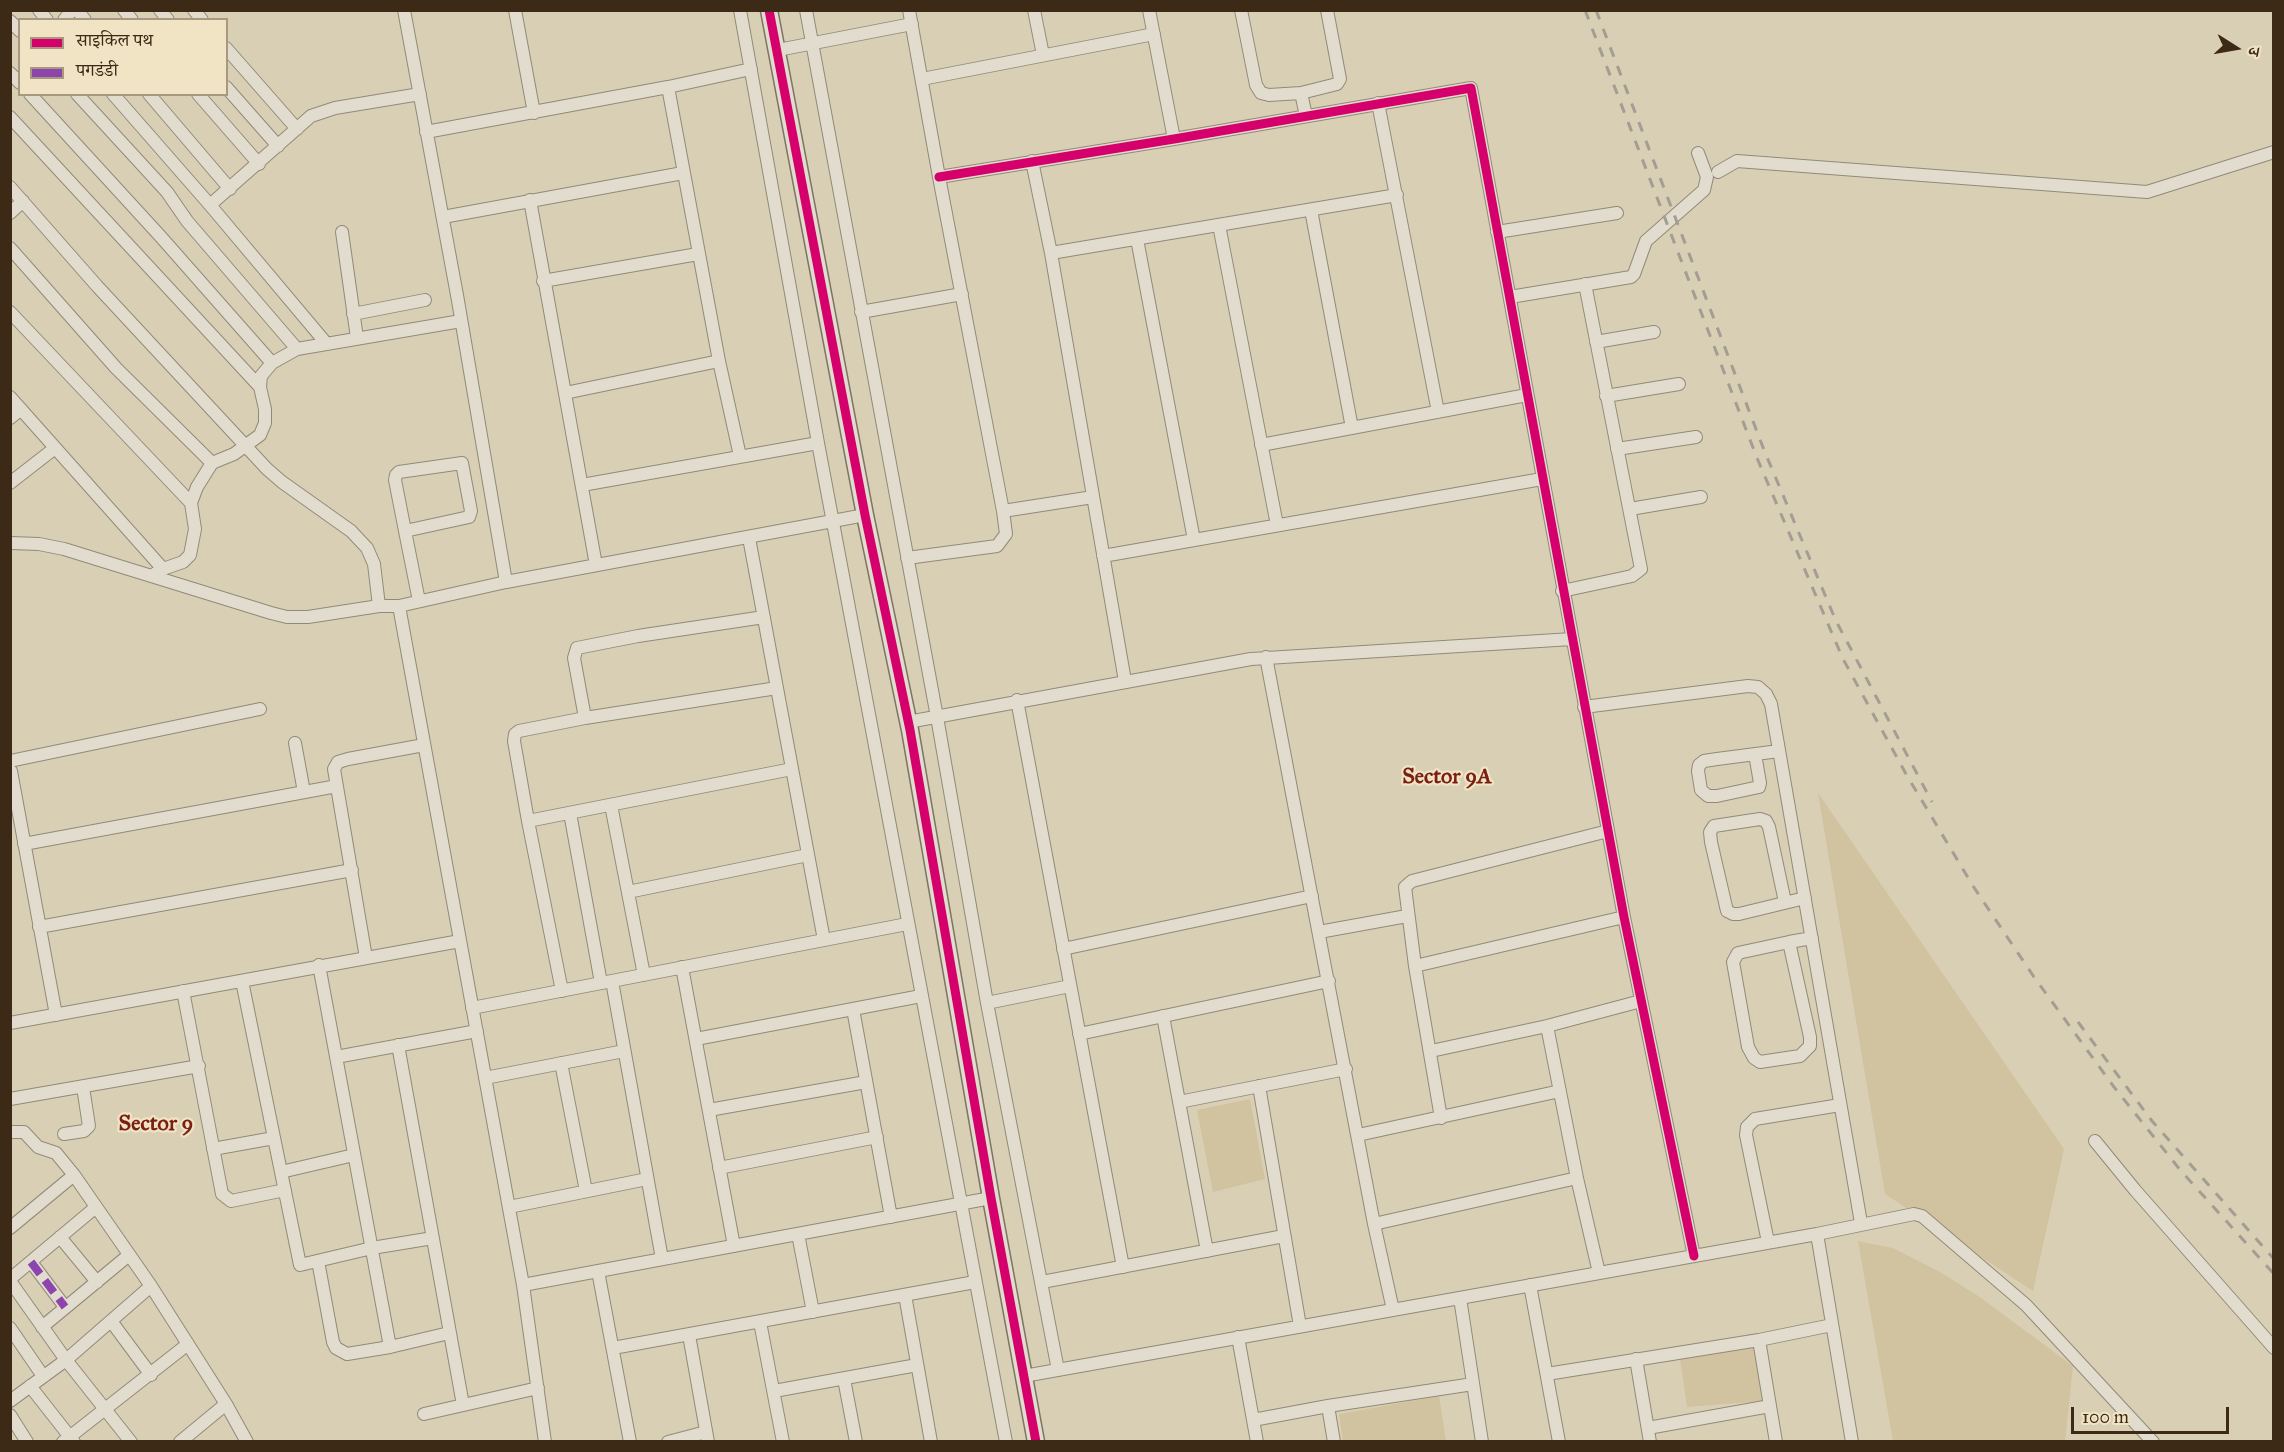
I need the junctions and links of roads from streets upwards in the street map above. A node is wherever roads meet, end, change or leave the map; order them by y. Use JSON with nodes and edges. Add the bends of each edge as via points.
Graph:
{"nodes":[{"id":1,"x":404,"y":10,"type":"edge"},
{"id":2,"x":515,"y":10,"type":"edge"},
{"id":3,"x":740,"y":10,"type":"edge"},
{"id":4,"x":770,"y":10,"type":"edge"},
{"id":5,"x":806,"y":10,"type":"edge"},
{"id":6,"x":909,"y":10,"type":"edge"},
{"id":7,"x":1034,"y":10,"type":"edge"},
{"id":8,"x":1149,"y":10,"type":"edge"},
{"id":9,"x":1241,"y":10,"type":"edge"},
{"id":10,"x":1327,"y":10,"type":"edge"},
{"id":11,"x":912,"y":24,"type":"junction"},
{"id":12,"x":1154,"y":34,"type":"junction"},
{"id":13,"x":812,"y":43,"type":"junction"},
{"id":14,"x":228,"y":50,"type":"edge"},
{"id":15,"x":778,"y":50,"type":"junction"},
{"id":16,"x":1043,"y":55,"type":"junction"},
{"id":17,"x":752,"y":69,"type":"junction"},
{"id":18,"x":922,"y":79,"type":"junction"},
{"id":19,"x":668,"y":87,"type":"junction"},
{"id":20,"x":228,"y":89,"type":"edge"},
{"id":21,"x":1301,"y":93,"type":"junction"},
{"id":22,"x":420,"y":94,"type":"junction"},
{"id":23,"x":32,"y":96,"type":"edge"},
{"id":24,"x":79,"y":96,"type":"edge"},
{"id":25,"x":115,"y":96,"type":"edge"},
{"id":26,"x":151,"y":96,"type":"edge"},
{"id":27,"x":200,"y":96,"type":"edge"},
{"id":28,"x":1378,"y":104,"type":"junction"},
{"id":29,"x":534,"y":113,"type":"junction"},
{"id":30,"x":1306,"y":116,"type":"junction"},
{"id":31,"x":10,"y":117,"type":"edge"},
{"id":32,"x":297,"y":129,"type":"junction"},
{"id":33,"x":426,"y":132,"type":"junction"},
{"id":34,"x":1174,"y":139,"type":"junction"},
{"id":35,"x":278,"y":146,"type":"junction"},
{"id":36,"x":2274,"y":152,"type":"edge"},
{"id":37,"x":1698,"y":153,"type":"dead end"},
{"id":38,"x":1032,"y":161,"type":"junction"},
{"id":39,"x":259,"y":164,"type":"junction"},
{"id":40,"x":1723,"y":168,"type":"dead end"},
{"id":41,"x":683,"y":172,"type":"junction"},
{"id":42,"x":939,"y":177,"type":"junction"},
{"id":43,"x":10,"y":188,"type":"edge"},
{"id":44,"x":230,"y":189,"type":"junction"},
{"id":45,"x":1397,"y":195,"type":"junction"},
{"id":46,"x":530,"y":200,"type":"junction"},
{"id":47,"x":23,"y":201,"type":"junction"},
{"id":48,"x":210,"y":205,"type":"junction"},
{"id":49,"x":1311,"y":210,"type":"junction"},
{"id":50,"x":10,"y":213,"type":"edge"},
{"id":51,"x":1617,"y":213,"type":"dead end"},
{"id":52,"x":443,"y":217,"type":"junction"},
{"id":53,"x":1219,"y":225,"type":"junction"},
{"id":54,"x":342,"y":232,"type":"dead end"},
{"id":55,"x":1497,"y":232,"type":"junction"},
{"id":56,"x":1137,"y":239,"type":"junction"},
{"id":57,"x":10,"y":248,"type":"edge"},
{"id":58,"x":1051,"y":253,"type":"junction"},
{"id":59,"x":698,"y":254,"type":"junction"},
{"id":60,"x":543,"y":281,"type":"junction"},
{"id":61,"x":1585,"y":284,"type":"junction"},
{"id":62,"x":962,"y":294,"type":"junction"},
{"id":63,"x":1510,"y":297,"type":"junction"},
{"id":64,"x":425,"y":300,"type":"dead end"},
{"id":65,"x":10,"y":312,"type":"edge"},
{"id":66,"x":861,"y":312,"type":"junction"},
{"id":67,"x":353,"y":314,"type":"junction"},
{"id":68,"x":461,"y":321,"type":"junction"},
{"id":69,"x":1654,"y":332,"type":"dead end"},
{"id":70,"x":357,"y":338,"type":"junction"},
{"id":71,"x":1596,"y":342,"type":"junction"},
{"id":72,"x":326,"y":344,"type":"junction"},
{"id":73,"x":297,"y":348,"type":"junction"},
{"id":74,"x":719,"y":361,"type":"junction"},
{"id":75,"x":272,"y":363,"type":"junction"},
{"id":76,"x":1678,"y":384,"type":"dead end"},
{"id":77,"x":260,"y":387,"type":"junction"},
{"id":78,"x":565,"y":393,"type":"junction"},
{"id":79,"x":1527,"y":395,"type":"junction"},
{"id":80,"x":1606,"y":396,"type":"junction"},
{"id":81,"x":10,"y":397,"type":"edge"},
{"id":82,"x":21,"y":410,"type":"junction"},
{"id":83,"x":1438,"y":412,"type":"junction"},
{"id":84,"x":10,"y":418,"type":"edge"},
{"id":85,"x":1352,"y":428,"type":"junction"},
{"id":86,"x":1696,"y":437,"type":"dead end"},
{"id":87,"x":818,"y":443,"type":"junction"},
{"id":88,"x":1261,"y":445,"type":"junction"},
{"id":89,"x":246,"y":447,"type":"junction"},
{"id":90,"x":55,"y":448,"type":"junction"},
{"id":91,"x":1617,"y":449,"type":"junction"},
{"id":92,"x":740,"y":456,"type":"junction"},
{"id":93,"x":485,"y":459,"type":"junction"},
{"id":94,"x":212,"y":463,"type":"junction"},
{"id":95,"x":462,"y":463,"type":"junction"},
{"id":96,"x":1542,"y":479,"type":"junction"},
{"id":97,"x":10,"y":483,"type":"edge"},
{"id":98,"x":582,"y":485,"type":"junction"},
{"id":99,"x":1093,"y":497,"type":"junction"},
{"id":100,"x":1701,"y":497,"type":"dead end"},
{"id":101,"x":191,"y":503,"type":"junction"},
{"id":102,"x":1630,"y":509,"type":"junction"},
{"id":103,"x":1003,"y":511,"type":"junction"},
{"id":104,"x":865,"y":516,"type":"junction"},
{"id":105,"x":832,"y":522,"type":"junction"},
{"id":106,"x":1277,"y":525,"type":"junction"},
{"id":107,"x":405,"y":531,"type":"junction"},
{"id":108,"x":749,"y":538,"type":"junction"},
{"id":109,"x":1194,"y":540,"type":"junction"},
{"id":110,"x":10,"y":543,"type":"edge"},
{"id":111,"x":1103,"y":556,"type":"junction"},
{"id":112,"x":907,"y":558,"type":"junction"},
{"id":113,"x":596,"y":565,"type":"junction"},
{"id":114,"x":163,"y":569,"type":"junction"},
{"id":115,"x":151,"y":576,"type":"junction"},
{"id":116,"x":506,"y":582,"type":"junction"},
{"id":117,"x":1562,"y":591,"type":"junction"},
{"id":118,"x":419,"y":601,"type":"junction"},
{"id":119,"x":379,"y":606,"type":"junction"},
{"id":120,"x":399,"y":606,"type":"junction"},
{"id":121,"x":764,"y":618,"type":"junction"},
{"id":122,"x":1572,"y":639,"type":"junction"},
{"id":123,"x":1266,"y":657,"type":"junction"},
{"id":124,"x":1125,"y":681,"type":"junction"},
{"id":125,"x":777,"y":688,"type":"junction"},
{"id":126,"x":1017,"y":700,"type":"junction"},
{"id":127,"x":1584,"y":707,"type":"junction"},
{"id":128,"x":260,"y":709,"type":"dead end"},
{"id":129,"x":937,"y":717,"type":"junction"},
{"id":130,"x":585,"y":718,"type":"junction"},
{"id":131,"x":908,"y":722,"type":"junction"},
{"id":132,"x":295,"y":743,"type":"dead end"},
{"id":133,"x":424,"y":745,"type":"junction"},
{"id":134,"x":1779,"y":751,"type":"junction"},
{"id":135,"x":1755,"y":754,"type":"junction"},
{"id":136,"x":10,"y":761,"type":"edge"},
{"id":137,"x":792,"y":769,"type":"junction"},
{"id":138,"x":11,"y":771,"type":"edge"},
{"id":139,"x":337,"y":786,"type":"junction"},
{"id":140,"x":304,"y":792,"type":"junction"},
{"id":141,"x":612,"y":805,"type":"junction"},
{"id":142,"x":570,"y":813,"type":"junction"},
{"id":143,"x":528,"y":821,"type":"junction"},
{"id":144,"x":1608,"y":831,"type":"junction"},
{"id":145,"x":24,"y":844,"type":"junction"},
{"id":146,"x":808,"y":855,"type":"junction"},
{"id":147,"x":352,"y":870,"type":"junction"},
{"id":148,"x":628,"y":892,"type":"junction"},
{"id":149,"x":1312,"y":896,"type":"junction"},
{"id":150,"x":1804,"y":898,"type":"junction"},
{"id":151,"x":1785,"y":903,"type":"junction"},
{"id":152,"x":1407,"y":916,"type":"junction"},
{"id":153,"x":1624,"y":917,"type":"junction"},
{"id":154,"x":907,"y":924,"type":"junction"},
{"id":155,"x":39,"y":927,"type":"junction"},
{"id":156,"x":1319,"y":932,"type":"junction"},
{"id":157,"x":1812,"y":938,"type":"junction"},
{"id":158,"x":460,"y":940,"type":"junction"},
{"id":159,"x":824,"y":940,"type":"junction"},
{"id":160,"x":1789,"y":942,"type":"junction"},
{"id":161,"x":1063,"y":949,"type":"junction"},
{"id":162,"x":366,"y":958,"type":"junction"},
{"id":163,"x":319,"y":965,"type":"junction"},
{"id":164,"x":1415,"y":966,"type":"junction"},
{"id":165,"x":682,"y":967,"type":"junction"},
{"id":166,"x":644,"y":975,"type":"junction"},
{"id":167,"x":242,"y":981,"type":"junction"},
{"id":168,"x":1329,"y":981,"type":"junction"},
{"id":169,"x":606,"y":982,"type":"junction"},
{"id":170,"x":1070,"y":986,"type":"junction"},
{"id":171,"x":183,"y":991,"type":"junction"},
{"id":172,"x":561,"y":991,"type":"junction"},
{"id":173,"x":921,"y":996,"type":"junction"},
{"id":174,"x":1641,"y":1002,"type":"junction"},
{"id":175,"x":987,"y":1003,"type":"junction"},
{"id":176,"x":472,"y":1008,"type":"junction"},
{"id":177,"x":853,"y":1009,"type":"junction"},
{"id":178,"x":56,"y":1015,"type":"junction"},
{"id":179,"x":1163,"y":1016,"type":"junction"},
{"id":180,"x":10,"y":1023,"type":"edge"},
{"id":181,"x":1546,"y":1026,"type":"junction"},
{"id":182,"x":477,"y":1031,"type":"junction"},
{"id":183,"x":1079,"y":1034,"type":"junction"},
{"id":184,"x":696,"y":1039,"type":"junction"},
{"id":185,"x":398,"y":1045,"type":"junction"},
{"id":186,"x":624,"y":1051,"type":"junction"},
{"id":187,"x":1431,"y":1051,"type":"junction"},
{"id":188,"x":336,"y":1057,"type":"junction"},
{"id":189,"x":561,"y":1063,"type":"junction"},
{"id":190,"x":198,"y":1066,"type":"junction"},
{"id":191,"x":1346,"y":1069,"type":"junction"},
{"id":192,"x":485,"y":1078,"type":"junction"},
{"id":193,"x":866,"y":1082,"type":"junction"},
{"id":194,"x":83,"y":1086,"type":"junction"},
{"id":195,"x":1259,"y":1086,"type":"junction"},
{"id":196,"x":1560,"y":1091,"type":"junction"},
{"id":197,"x":10,"y":1099,"type":"edge"},
{"id":198,"x":1179,"y":1102,"type":"junction"},
{"id":199,"x":1840,"y":1106,"type":"junction"},
{"id":200,"x":709,"y":1110,"type":"junction"},
{"id":201,"x":1441,"y":1118,"type":"junction"},
{"id":202,"x":10,"y":1132,"type":"edge"},
{"id":203,"x":64,"y":1134,"type":"dead end"},
{"id":204,"x":1358,"y":1135,"type":"junction"},
{"id":205,"x":877,"y":1137,"type":"junction"},
{"id":206,"x":274,"y":1138,"type":"junction"},
{"id":207,"x":2095,"y":1141,"type":"dead end"},
{"id":208,"x":213,"y":1149,"type":"junction"},
{"id":209,"x":354,"y":1155,"type":"junction"},
{"id":210,"x":719,"y":1168,"type":"junction"},
{"id":211,"x":281,"y":1172,"type":"junction"},
{"id":212,"x":74,"y":1174,"type":"junction"},
{"id":213,"x":1576,"y":1178,"type":"junction"},
{"id":214,"x":647,"y":1179,"type":"junction"},
{"id":215,"x":285,"y":1190,"type":"junction"},
{"id":216,"x":586,"y":1191,"type":"junction"},
{"id":217,"x":991,"y":1198,"type":"junction"},
{"id":218,"x":960,"y":1204,"type":"junction"},
{"id":219,"x":96,"y":1207,"type":"junction"},
{"id":220,"x":509,"y":1207,"type":"junction"},
{"id":221,"x":891,"y":1217,"type":"junction"},
{"id":222,"x":1861,"y":1223,"type":"junction"},
{"id":223,"x":1374,"y":1224,"type":"junction"},
{"id":224,"x":10,"y":1228,"type":"edge"},
{"id":225,"x":798,"y":1234,"type":"junction"},
{"id":226,"x":1817,"y":1234,"type":"junction"},
{"id":227,"x":1284,"y":1236,"type":"junction"},
{"id":228,"x":60,"y":1237,"type":"junction"},
{"id":229,"x":433,"y":1238,"type":"junction"},
{"id":230,"x":1768,"y":1242,"type":"junction"},
{"id":231,"x":734,"y":1246,"type":"junction"},
{"id":232,"x":372,"y":1248,"type":"junction"},
{"id":233,"x":1207,"y":1251,"type":"junction"},
{"id":234,"x":129,"y":1256,"type":"junction"},
{"id":235,"x":1694,"y":1256,"type":"junction"},
{"id":236,"x":662,"y":1259,"type":"junction"},
{"id":237,"x":318,"y":1260,"type":"junction"},
{"id":238,"x":31,"y":1262,"type":"junction"},
{"id":239,"x":1123,"y":1267,"type":"junction"},
{"id":240,"x":598,"y":1271,"type":"junction"},
{"id":241,"x":1599,"y":1273,"type":"junction"},
{"id":242,"x":10,"y":1280,"type":"edge"},
{"id":243,"x":97,"y":1282,"type":"junction"},
{"id":244,"x":975,"y":1282,"type":"junction"},
{"id":245,"x":1042,"y":1282,"type":"junction"},
{"id":246,"x":523,"y":1285,"type":"junction"},
{"id":247,"x":1530,"y":1285,"type":"junction"},
{"id":248,"x":151,"y":1286,"type":"junction"},
{"id":249,"x":905,"y":1295,"type":"junction"},
{"id":250,"x":1460,"y":1298,"type":"junction"},
{"id":251,"x":66,"y":1307,"type":"junction"},
{"id":252,"x":1393,"y":1310,"type":"junction"},
{"id":253,"x":813,"y":1312,"type":"junction"},
{"id":254,"x":111,"y":1322,"type":"junction"},
{"id":255,"x":760,"y":1322,"type":"junction"},
{"id":256,"x":1832,"y":1325,"type":"junction"},
{"id":257,"x":1300,"y":1326,"type":"junction"},
{"id":258,"x":42,"y":1327,"type":"junction"},
{"id":259,"x":10,"y":1328,"type":"edge"},
{"id":260,"x":449,"y":1333,"type":"junction"},
{"id":261,"x":689,"y":1335,"type":"junction"},
{"id":262,"x":1238,"y":1337,"type":"junction"},
{"id":263,"x":1759,"y":1340,"type":"junction"},
{"id":264,"x":188,"y":1344,"type":"junction"},
{"id":265,"x":390,"y":1347,"type":"junction"},
{"id":266,"x":613,"y":1348,"type":"junction"},
{"id":267,"x":2274,"y":1348,"type":"edge"},
{"id":268,"x":1636,"y":1359,"type":"junction"},
{"id":269,"x":66,"y":1360,"type":"junction"},
{"id":270,"x":917,"y":1365,"type":"junction"},
{"id":271,"x":1058,"y":1370,"type":"junction"},
{"id":272,"x":1547,"y":1374,"type":"junction"},
{"id":273,"x":151,"y":1375,"type":"junction"},
{"id":274,"x":43,"y":1376,"type":"junction"},
{"id":275,"x":1024,"y":1376,"type":"junction"},
{"id":276,"x":844,"y":1379,"type":"junction"},
{"id":277,"x":1473,"y":1384,"type":"junction"},
{"id":278,"x":30,"y":1386,"type":"junction"},
{"id":279,"x":538,"y":1388,"type":"junction"},
{"id":280,"x":774,"y":1391,"type":"junction"},
{"id":281,"x":10,"y":1401,"type":"edge"},
{"id":282,"x":226,"y":1404,"type":"junction"},
{"id":283,"x":463,"y":1405,"type":"junction"},
{"id":284,"x":1328,"y":1406,"type":"junction"},
{"id":285,"x":1770,"y":1406,"type":"junction"},
{"id":286,"x":106,"y":1409,"type":"junction"},
{"id":287,"x":424,"y":1414,"type":"dead end"},
{"id":288,"x":10,"y":1415,"type":"edge"},
{"id":289,"x":1253,"y":1420,"type":"junction"},
{"id":290,"x":1648,"y":1428,"type":"junction"},
{"id":291,"x":707,"y":1437,"type":"edge"},
{"id":292,"x":69,"y":1440,"type":"edge"},
{"id":293,"x":27,"y":1442,"type":"edge"},
{"id":294,"x":131,"y":1442,"type":"edge"},
{"id":295,"x":180,"y":1442,"type":"edge"},
{"id":296,"x":247,"y":1442,"type":"edge"},
{"id":297,"x":545,"y":1442,"type":"edge"},
{"id":298,"x":630,"y":1442,"type":"edge"},
{"id":299,"x":668,"y":1442,"type":"edge"},
{"id":300,"x":783,"y":1442,"type":"edge"},
{"id":301,"x":856,"y":1442,"type":"edge"},
{"id":302,"x":931,"y":1442,"type":"edge"},
{"id":303,"x":1006,"y":1442,"type":"edge"},
{"id":304,"x":1036,"y":1442,"type":"edge"},
{"id":305,"x":1257,"y":1442,"type":"edge"},
{"id":306,"x":1334,"y":1442,"type":"edge"},
{"id":307,"x":1482,"y":1442,"type":"edge"},
{"id":308,"x":1559,"y":1442,"type":"edge"},
{"id":309,"x":1650,"y":1442,"type":"edge"},
{"id":310,"x":1776,"y":1442,"type":"edge"},
{"id":311,"x":1852,"y":1442,"type":"edge"},
{"id":312,"x":2153,"y":1442,"type":"edge"}],
"edges":[{"from":1,"to":22,"type":"street"},
{"from":2,"to":29,"type":"street"},
{"from":3,"to":17,"type":"street"},
{"from":4,"to":15,"type":"street"},
{"from":5,"to":13,"type":"street"},
{"from":6,"to":11,"type":"street"},
{"from":7,"to":16,"type":"street"},
{"from":8,"to":12,"type":"street"},
{"from":9,"to":21,"type":"street","via":[[1254,78],[1261,93]]},
{"from":10,"to":21,"type":"street","via":[[1340,79],[1338,84]]},
{"from":11,"to":13,"type":"street"},
{"from":11,"to":18,"type":"street"},
{"from":12,"to":16,"type":"street"},
{"from":12,"to":34,"type":"street"},
{"from":13,"to":15,"type":"street"},
{"from":13,"to":66,"type":"street"},
{"from":14,"to":32,"type":"street"},
{"from":15,"to":104,"type":"street"},
{"from":16,"to":18,"type":"street"},
{"from":17,"to":19,"type":"street"},
{"from":17,"to":87,"type":"street"},
{"from":18,"to":42,"type":"street"},
{"from":19,"to":29,"type":"street"},
{"from":19,"to":41,"type":"street"},
{"from":20,"to":35,"type":"street"},
{"from":21,"to":30,"type":"street"},
{"from":22,"to":32,"type":"street","via":[[320,112]]},
{"from":22,"to":33,"type":"street"},
{"from":23,"to":75,"type":"street"},
{"from":24,"to":73,"type":"street","via":[[167,192],[187,221]]},
{"from":25,"to":48,"type":"street"},
{"from":26,"to":44,"type":"street"},
{"from":27,"to":39,"type":"street"},
{"from":28,"to":30,"type":"street"},
{"from":28,"to":45,"type":"street"},
{"from":28,"to":55,"type":"street","via":[[1471,88]]},
{"from":29,"to":33,"type":"street"},
{"from":30,"to":34,"type":"street"},
{"from":31,"to":77,"type":"street"},
{"from":32,"to":35,"type":"street"},
{"from":33,"to":52,"type":"street"},
{"from":34,"to":38,"type":"street"},
{"from":35,"to":39,"type":"street"},
{"from":36,"to":40,"type":"street","via":[[2147,192],[1761,162],[1737,161]]},
{"from":37,"to":61,"type":"street","via":[[1707,177],[1704,190],[1646,241],[1633,275]]},
{"from":38,"to":42,"type":"street"},
{"from":38,"to":58,"type":"street"},
{"from":39,"to":44,"type":"street"},
{"from":41,"to":46,"type":"street"},
{"from":41,"to":59,"type":"street"},
{"from":42,"to":62,"type":"street"},
{"from":43,"to":47,"type":"street"},
{"from":44,"to":48,"type":"street"},
{"from":45,"to":49,"type":"street"},
{"from":45,"to":83,"type":"street"},
{"from":46,"to":52,"type":"street"},
{"from":46,"to":60,"type":"street"},
{"from":47,"to":50,"type":"street"},
{"from":47,"to":89,"type":"street"},
{"from":48,"to":72,"type":"street"},
{"from":49,"to":53,"type":"street"},
{"from":49,"to":85,"type":"street"},
{"from":51,"to":55,"type":"street"},
{"from":52,"to":68,"type":"street"},
{"from":53,"to":56,"type":"street"},
{"from":53,"to":88,"type":"street"},
{"from":54,"to":67,"type":"street"},
{"from":55,"to":63,"type":"street"},
{"from":56,"to":58,"type":"street"},
{"from":56,"to":109,"type":"street"},
{"from":57,"to":94,"type":"street","via":[[116,368]]},
{"from":58,"to":99,"type":"street"},
{"from":59,"to":60,"type":"street"},
{"from":59,"to":74,"type":"street"},
{"from":60,"to":78,"type":"street"},
{"from":61,"to":63,"type":"street"},
{"from":61,"to":71,"type":"street"},
{"from":62,"to":66,"type":"street"},
{"from":62,"to":103,"type":"street"},
{"from":63,"to":79,"type":"street"},
{"from":64,"to":67,"type":"street"},
{"from":65,"to":101,"type":"street"},
{"from":66,"to":112,"type":"street"},
{"from":67,"to":70,"type":"street"},
{"from":68,"to":70,"type":"street"},
{"from":68,"to":93,"type":"street"},
{"from":69,"to":71,"type":"street"},
{"from":70,"to":72,"type":"street"},
{"from":71,"to":80,"type":"street"},
{"from":72,"to":73,"type":"street"},
{"from":73,"to":75,"type":"street"},
{"from":74,"to":78,"type":"street"},
{"from":74,"to":92,"type":"street"},
{"from":75,"to":77,"type":"street","via":[[261,376]]},
{"from":76,"to":80,"type":"street"},
{"from":77,"to":89,"type":"street","via":[[265,423],[260,435]]},
{"from":78,"to":98,"type":"street"},
{"from":79,"to":83,"type":"street"},
{"from":79,"to":96,"type":"street"},
{"from":80,"to":91,"type":"street"},
{"from":81,"to":82,"type":"street"},
{"from":82,"to":84,"type":"street"},
{"from":82,"to":90,"type":"street"},
{"from":83,"to":85,"type":"street"},
{"from":85,"to":88,"type":"street"},
{"from":86,"to":91,"type":"street"},
{"from":87,"to":92,"type":"street"},
{"from":87,"to":105,"type":"street"},
{"from":88,"to":106,"type":"street"},
{"from":89,"to":94,"type":"street"},
{"from":89,"to":119,"type":"street","via":[[282,483],[337,520],[367,548],[374,564]]},
{"from":90,"to":97,"type":"street"},
{"from":90,"to":114,"type":"street"},
{"from":91,"to":102,"type":"street"},
{"from":92,"to":98,"type":"street"},
{"from":93,"to":95,"type":"street"},
{"from":93,"to":116,"type":"street"},
{"from":94,"to":101,"type":"street"},
{"from":95,"to":107,"type":"street","via":[[469,517]]},
{"from":95,"to":107,"type":"street","via":[[396,475]]},
{"from":96,"to":106,"type":"street"},
{"from":96,"to":117,"type":"street"},
{"from":98,"to":113,"type":"street"},
{"from":99,"to":103,"type":"street"},
{"from":99,"to":111,"type":"street"},
{"from":100,"to":102,"type":"street"},
{"from":101,"to":114,"type":"street","via":[[195,529],[190,555]]},
{"from":102,"to":117,"type":"street","via":[[1641,564],[1638,573]]},
{"from":103,"to":112,"type":"street","via":[[1006,534],[997,546]]},
{"from":104,"to":105,"type":"street"},
{"from":104,"to":131,"type":"street"},
{"from":105,"to":108,"type":"street"},
{"from":105,"to":154,"type":"street"},
{"from":106,"to":109,"type":"street"},
{"from":107,"to":118,"type":"street"},
{"from":108,"to":113,"type":"street"},
{"from":108,"to":121,"type":"street"},
{"from":109,"to":111,"type":"street"},
{"from":110,"to":115,"type":"street","via":[[64,549]]},
{"from":111,"to":124,"type":"street"},
{"from":112,"to":129,"type":"street"},
{"from":113,"to":116,"type":"street"},
{"from":114,"to":115,"type":"street"},
{"from":115,"to":119,"type":"street","via":[[287,617]]},
{"from":116,"to":118,"type":"street"},
{"from":117,"to":122,"type":"street"},
{"from":118,"to":120,"type":"street"},
{"from":119,"to":120,"type":"street"},
{"from":120,"to":133,"type":"street"},
{"from":121,"to":125,"type":"street"},
{"from":121,"to":130,"type":"street","via":[[577,648],[574,658]]},
{"from":122,"to":123,"type":"street"},
{"from":122,"to":127,"type":"street"},
{"from":123,"to":124,"type":"street"},
{"from":123,"to":149,"type":"street"},
{"from":124,"to":126,"type":"street"},
{"from":125,"to":130,"type":"street"},
{"from":125,"to":137,"type":"street"},
{"from":126,"to":129,"type":"street"},
{"from":126,"to":161,"type":"street"},
{"from":127,"to":134,"type":"street","via":[[1758,687],[1771,704]]},
{"from":127,"to":144,"type":"street"},
{"from":128,"to":136,"type":"street"},
{"from":129,"to":131,"type":"street"},
{"from":129,"to":175,"type":"street"},
{"from":130,"to":143,"type":"street","via":[[515,734]]},
{"from":131,"to":217,"type":"street"},
{"from":132,"to":140,"type":"street"},
{"from":133,"to":139,"type":"street","via":[[338,762],[334,769]]},
{"from":133,"to":158,"type":"street"},
{"from":134,"to":135,"type":"street"},
{"from":134,"to":150,"type":"street"},
{"from":135,"to":135,"type":"street","via":[[1704,761],[1698,771],[1701,790],[1708,796],[1717,796],[1759,787]]},
{"from":137,"to":141,"type":"street"},
{"from":137,"to":146,"type":"street"},
{"from":138,"to":145,"type":"street"},
{"from":139,"to":140,"type":"street"},
{"from":139,"to":147,"type":"street"},
{"from":140,"to":145,"type":"street"},
{"from":141,"to":142,"type":"street"},
{"from":141,"to":148,"type":"street"},
{"from":142,"to":143,"type":"street"},
{"from":142,"to":169,"type":"street"},
{"from":143,"to":172,"type":"street"},
{"from":144,"to":152,"type":"street","via":[[1412,881],[1405,887]]},
{"from":144,"to":153,"type":"street"},
{"from":145,"to":155,"type":"street"},
{"from":146,"to":148,"type":"street"},
{"from":146,"to":159,"type":"street"},
{"from":147,"to":155,"type":"street"},
{"from":147,"to":162,"type":"street"},
{"from":148,"to":166,"type":"street"},
{"from":149,"to":156,"type":"street"},
{"from":149,"to":161,"type":"street"},
{"from":150,"to":151,"type":"street"},
{"from":150,"to":157,"type":"street"},
{"from":151,"to":151,"type":"street","via":[[1739,914],[1727,911],[1711,842],[1714,826],[1766,821]]},
{"from":152,"to":156,"type":"street"},
{"from":152,"to":164,"type":"street"},
{"from":153,"to":164,"type":"street"},
{"from":153,"to":174,"type":"street"},
{"from":154,"to":159,"type":"street"},
{"from":154,"to":173,"type":"street"},
{"from":155,"to":178,"type":"street"},
{"from":156,"to":168,"type":"street"},
{"from":157,"to":160,"type":"street"},
{"from":157,"to":199,"type":"street"},
{"from":158,"to":162,"type":"street"},
{"from":158,"to":176,"type":"street"},
{"from":159,"to":165,"type":"street"},
{"from":160,"to":160,"type":"street","via":[[1738,953],[1732,962],[1748,1047],[1760,1062],[1800,1056],[1810,1046]]},
{"from":161,"to":170,"type":"street"},
{"from":162,"to":163,"type":"street"},
{"from":163,"to":167,"type":"street"},
{"from":163,"to":188,"type":"street"},
{"from":164,"to":187,"type":"street"},
{"from":165,"to":166,"type":"street"},
{"from":165,"to":184,"type":"street"},
{"from":166,"to":169,"type":"street"},
{"from":167,"to":171,"type":"street"},
{"from":167,"to":206,"type":"street"},
{"from":168,"to":179,"type":"street"},
{"from":168,"to":191,"type":"street"},
{"from":169,"to":172,"type":"street"},
{"from":169,"to":186,"type":"street"},
{"from":170,"to":175,"type":"street"},
{"from":170,"to":183,"type":"street"},
{"from":171,"to":178,"type":"street"},
{"from":171,"to":190,"type":"street"},
{"from":172,"to":176,"type":"street"},
{"from":173,"to":177,"type":"street"},
{"from":173,"to":218,"type":"street"},
{"from":174,"to":181,"type":"street"},
{"from":174,"to":235,"type":"street"},
{"from":175,"to":245,"type":"street"},
{"from":176,"to":182,"type":"street"},
{"from":177,"to":184,"type":"street"},
{"from":177,"to":193,"type":"street"},
{"from":178,"to":180,"type":"street"},
{"from":179,"to":183,"type":"street"},
{"from":179,"to":198,"type":"street"},
{"from":181,"to":187,"type":"street"},
{"from":181,"to":196,"type":"street"},
{"from":182,"to":185,"type":"street"},
{"from":182,"to":192,"type":"street"},
{"from":183,"to":239,"type":"street"},
{"from":184,"to":200,"type":"street"},
{"from":185,"to":188,"type":"street"},
{"from":185,"to":229,"type":"street"},
{"from":186,"to":189,"type":"street"},
{"from":186,"to":214,"type":"street"},
{"from":187,"to":201,"type":"street"},
{"from":188,"to":209,"type":"street"},
{"from":189,"to":192,"type":"street"},
{"from":189,"to":216,"type":"street"},
{"from":190,"to":194,"type":"street"},
{"from":190,"to":208,"type":"street"},
{"from":191,"to":195,"type":"street"},
{"from":191,"to":204,"type":"street"},
{"from":192,"to":220,"type":"street"},
{"from":193,"to":200,"type":"street"},
{"from":193,"to":205,"type":"street"},
{"from":194,"to":197,"type":"street"},
{"from":194,"to":203,"type":"street","via":[[89,1126],[84,1131]]},
{"from":195,"to":198,"type":"street"},
{"from":195,"to":227,"type":"street"},
{"from":196,"to":201,"type":"street"},
{"from":196,"to":213,"type":"street"},
{"from":198,"to":233,"type":"street"},
{"from":199,"to":222,"type":"street"},
{"from":199,"to":230,"type":"street","via":[[1755,1119],[1747,1127]]},
{"from":200,"to":210,"type":"street"},
{"from":201,"to":204,"type":"street"},
{"from":202,"to":212,"type":"street","via":[[24,1132],[38,1147],[56,1154]]},
{"from":204,"to":223,"type":"street"},
{"from":205,"to":210,"type":"street"},
{"from":205,"to":221,"type":"street"},
{"from":206,"to":208,"type":"street"},
{"from":206,"to":211,"type":"street"},
{"from":207,"to":267,"type":"street"},
{"from":208,"to":215,"type":"street","via":[[222,1194],[228,1200]]},
{"from":209,"to":211,"type":"street"},
{"from":209,"to":232,"type":"street"},
{"from":210,"to":231,"type":"street"},
{"from":211,"to":215,"type":"street"},
{"from":212,"to":219,"type":"street"},
{"from":212,"to":224,"type":"street"},
{"from":213,"to":223,"type":"street"},
{"from":213,"to":241,"type":"street"},
{"from":214,"to":216,"type":"street"},
{"from":214,"to":236,"type":"street"},
{"from":215,"to":237,"type":"street","via":[[300,1265]]},
{"from":216,"to":220,"type":"street"},
{"from":217,"to":218,"type":"street"},
{"from":217,"to":275,"type":"street"},
{"from":218,"to":221,"type":"street"},
{"from":218,"to":244,"type":"street"},
{"from":219,"to":228,"type":"street"},
{"from":219,"to":234,"type":"street"},
{"from":220,"to":246,"type":"street"},
{"from":221,"to":225,"type":"street"},
{"from":222,"to":226,"type":"street"},
{"from":222,"to":312,"type":"street","via":[[1907,1214],[1922,1216],[2026,1305]]},
{"from":223,"to":252,"type":"street"},
{"from":225,"to":231,"type":"street"},
{"from":225,"to":253,"type":"street"},
{"from":226,"to":230,"type":"street"},
{"from":226,"to":256,"type":"street"},
{"from":227,"to":233,"type":"street"},
{"from":227,"to":257,"type":"street"},
{"from":228,"to":238,"type":"street"},
{"from":228,"to":243,"type":"street"},
{"from":229,"to":232,"type":"street"},
{"from":229,"to":260,"type":"street"},
{"from":230,"to":235,"type":"street"},
{"from":231,"to":236,"type":"street"},
{"from":232,"to":237,"type":"street"},
{"from":232,"to":265,"type":"street"},
{"from":233,"to":239,"type":"street"},
{"from":234,"to":243,"type":"street"},
{"from":234,"to":248,"type":"street"},
{"from":235,"to":241,"type":"street"},
{"from":236,"to":240,"type":"street"},
{"from":237,"to":265,"type":"street","via":[[336,1348],[346,1354]]},
{"from":238,"to":242,"type":"street"},
{"from":238,"to":251,"type":"street"},
{"from":239,"to":245,"type":"street"},
{"from":240,"to":246,"type":"street"},
{"from":240,"to":266,"type":"street"},
{"from":241,"to":247,"type":"street"},
{"from":242,"to":258,"type":"street"},
{"from":243,"to":251,"type":"street"},
{"from":244,"to":249,"type":"street"},
{"from":244,"to":303,"type":"street"},
{"from":245,"to":271,"type":"street"},
{"from":246,"to":279,"type":"street"},
{"from":247,"to":250,"type":"street"},
{"from":247,"to":272,"type":"street"},
{"from":248,"to":254,"type":"street"},
{"from":248,"to":264,"type":"street"},
{"from":249,"to":253,"type":"street"},
{"from":249,"to":270,"type":"street"},
{"from":250,"to":252,"type":"street"},
{"from":250,"to":277,"type":"street"},
{"from":251,"to":258,"type":"street"},
{"from":252,"to":257,"type":"street"},
{"from":253,"to":255,"type":"street"},
{"from":254,"to":269,"type":"street"},
{"from":254,"to":273,"type":"street"},
{"from":255,"to":261,"type":"street"},
{"from":255,"to":280,"type":"street"},
{"from":256,"to":263,"type":"street"},
{"from":256,"to":311,"type":"street"},
{"from":257,"to":262,"type":"street"},
{"from":258,"to":269,"type":"street"},
{"from":259,"to":274,"type":"street"},
{"from":260,"to":265,"type":"street"},
{"from":260,"to":283,"type":"street"},
{"from":261,"to":266,"type":"street"},
{"from":261,"to":291,"type":"street"},
{"from":262,"to":271,"type":"street"},
{"from":262,"to":289,"type":"street"},
{"from":263,"to":268,"type":"street"},
{"from":263,"to":285,"type":"street"},
{"from":264,"to":273,"type":"street"},
{"from":264,"to":282,"type":"street"},
{"from":266,"to":298,"type":"street"},
{"from":268,"to":272,"type":"street"},
{"from":268,"to":290,"type":"street"},
{"from":269,"to":274,"type":"street"},
{"from":269,"to":286,"type":"street"},
{"from":270,"to":276,"type":"street"},
{"from":270,"to":302,"type":"street"},
{"from":271,"to":275,"type":"street"},
{"from":272,"to":308,"type":"street"},
{"from":273,"to":286,"type":"street"},
{"from":274,"to":278,"type":"street"},
{"from":275,"to":304,"type":"street"},
{"from":276,"to":280,"type":"street"},
{"from":276,"to":301,"type":"street"},
{"from":277,"to":284,"type":"street"},
{"from":277,"to":307,"type":"street"},
{"from":278,"to":281,"type":"street"},
{"from":278,"to":292,"type":"street"},
{"from":279,"to":283,"type":"street"},
{"from":279,"to":297,"type":"street"},
{"from":280,"to":300,"type":"street"},
{"from":282,"to":295,"type":"street"},
{"from":282,"to":296,"type":"street"},
{"from":283,"to":287,"type":"street"},
{"from":284,"to":289,"type":"street"},
{"from":284,"to":306,"type":"street"},
{"from":285,"to":290,"type":"street"},
{"from":285,"to":310,"type":"street"},
{"from":286,"to":292,"type":"street"},
{"from":286,"to":294,"type":"street"},
{"from":288,"to":293,"type":"street"},
{"from":289,"to":305,"type":"street"},
{"from":290,"to":309,"type":"street"},
{"from":291,"to":299,"type":"street"}]}
